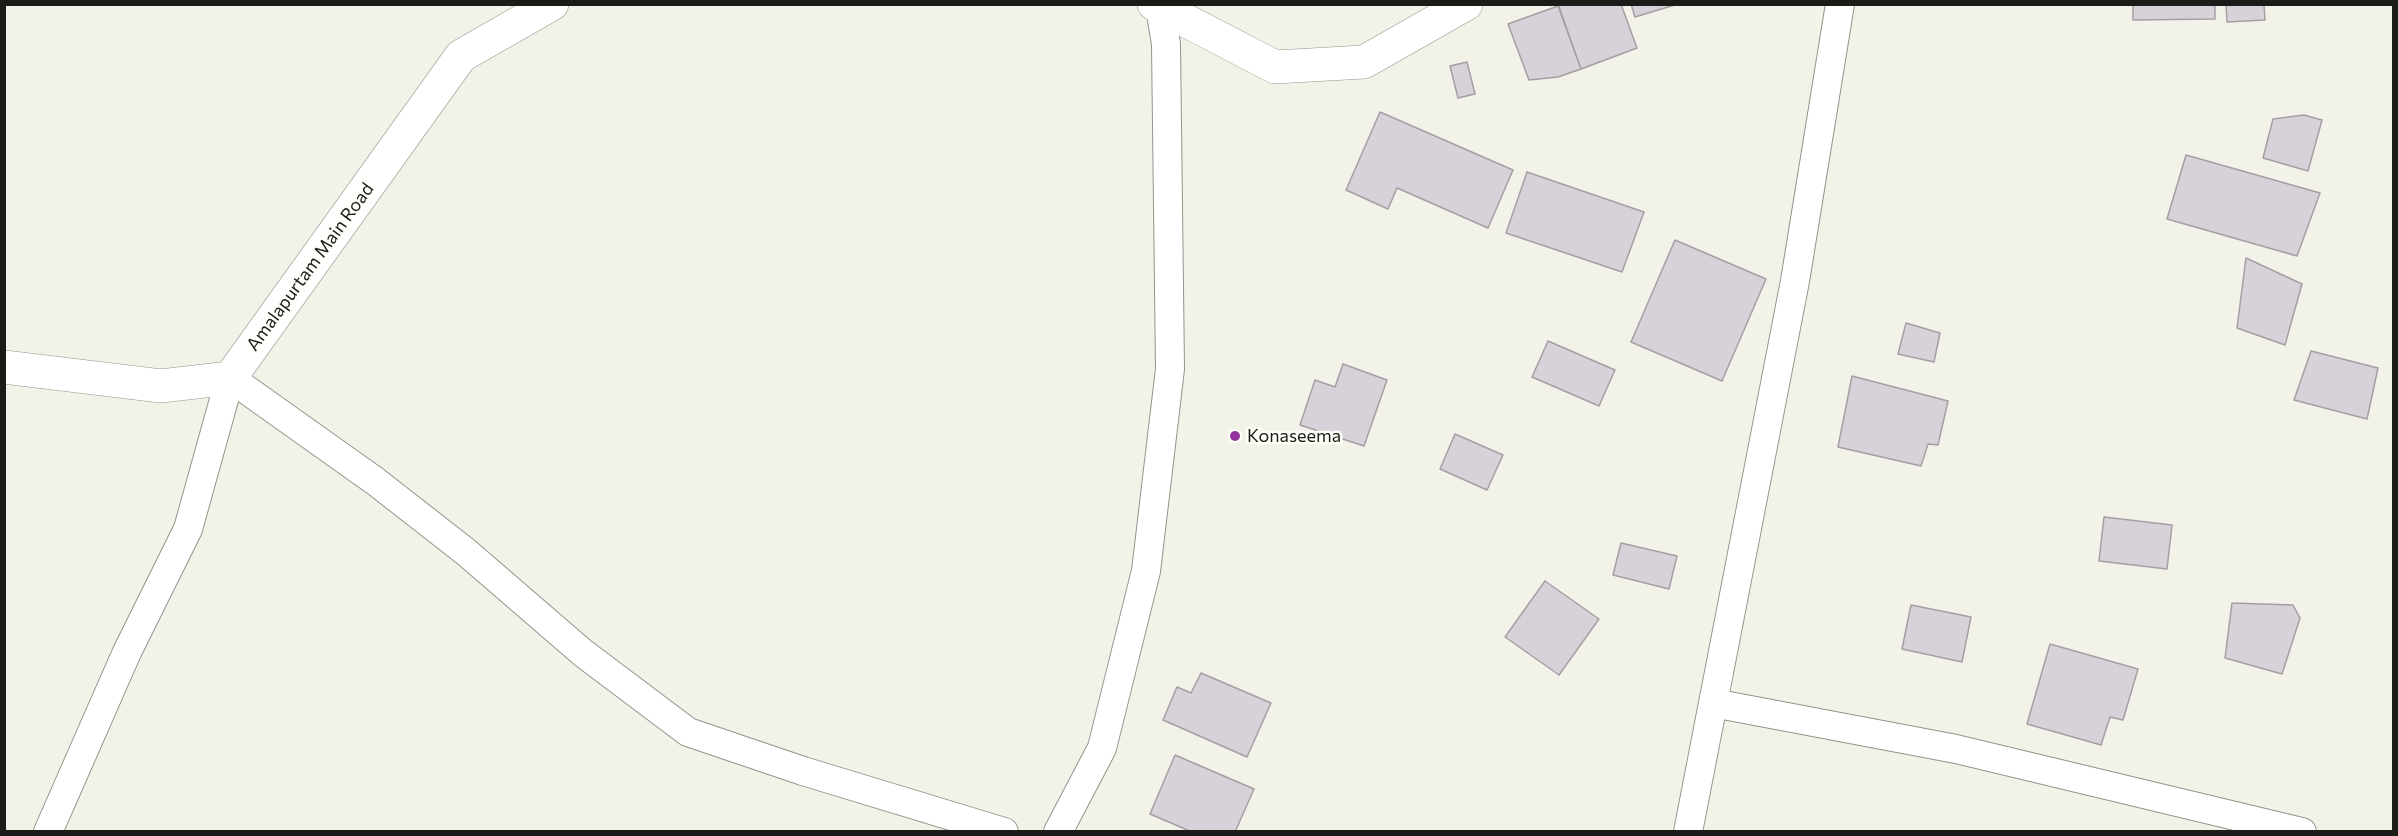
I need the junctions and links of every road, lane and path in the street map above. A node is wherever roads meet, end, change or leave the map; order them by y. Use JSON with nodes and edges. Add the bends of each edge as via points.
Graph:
{"nodes":[{"id":1,"x":552,"y":4,"type":"edge"},
{"id":2,"x":1466,"y":4,"type":"edge"},
{"id":3,"x":1840,"y":4,"type":"edge"},
{"id":4,"x":1157,"y":6,"type":"edge"},
{"id":5,"x":4,"y":367,"type":"edge"},
{"id":6,"x":230,"y":378,"type":"junction"},
{"id":7,"x":1713,"y":703,"type":"junction"},
{"id":8,"x":2231,"y":823,"type":"edge"},
{"id":9,"x":48,"y":831,"type":"edge"},
{"id":10,"x":1004,"y":831,"type":"edge"},
{"id":11,"x":1058,"y":831,"type":"edge"},
{"id":12,"x":1688,"y":831,"type":"edge"},
{"id":13,"x":2302,"y":831,"type":"edge"}],
"edges":[{"from":1,"to":6,"type":"street","name":"Amalapurtam Main Road","via":[[460,56]]},
{"from":2,"to":4,"type":"street","via":[[1364,62],[1275,67]]},
{"from":3,"to":7,"type":"street","via":[[1795,281]]},
{"from":4,"to":11,"type":"street","via":[[1166,44],[1170,369],[1146,571],[1102,748]]},
{"from":5,"to":6,"type":"street","via":[[161,386]]},
{"from":6,"to":9,"type":"street","via":[[189,529],[127,652]]},
{"from":6,"to":10,"type":"street","via":[[393,495],[584,653],[688,732],[802,771]]},
{"from":7,"to":8,"type":"street","via":[[1956,749]]},
{"from":7,"to":12,"type":"street"},
{"from":8,"to":13,"type":"street"}]}
